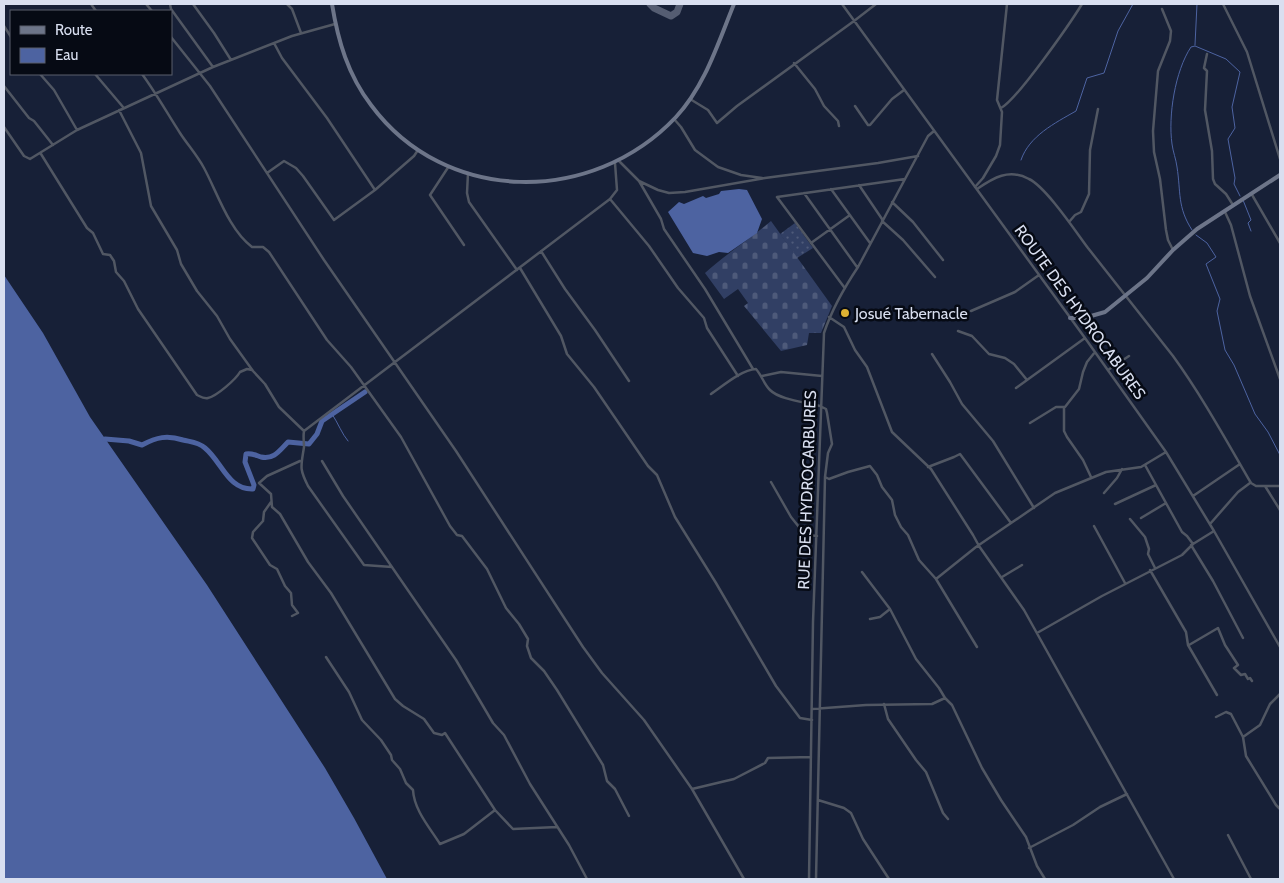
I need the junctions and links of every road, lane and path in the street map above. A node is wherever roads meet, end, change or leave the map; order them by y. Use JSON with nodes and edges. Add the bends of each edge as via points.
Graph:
{"nodes":[{"id":1,"x":170,"y":4,"type":"edge"},
{"id":2,"x":193,"y":4,"type":"edge"},
{"id":3,"x":287,"y":4,"type":"edge"},
{"id":4,"x":332,"y":4,"type":"edge"},
{"id":5,"x":734,"y":4,"type":"edge"},
{"id":6,"x":842,"y":4,"type":"edge"},
{"id":7,"x":876,"y":4,"type":"edge"},
{"id":8,"x":1007,"y":4,"type":"edge"},
{"id":9,"x":1082,"y":4,"type":"edge"},
{"id":10,"x":1223,"y":4,"type":"edge"},
{"id":11,"x":1162,"y":9,"type":"dead end"},
{"id":12,"x":854,"y":21,"type":"junction"},
{"id":13,"x":335,"y":24,"type":"junction"},
{"id":14,"x":301,"y":33,"type":"junction"},
{"id":15,"x":172,"y":38,"type":"edge"},
{"id":16,"x":274,"y":42,"type":"junction"},
{"id":17,"x":1207,"y":54,"type":"dead end"},
{"id":18,"x":231,"y":60,"type":"junction"},
{"id":19,"x":794,"y":63,"type":"junction"},
{"id":20,"x":213,"y":67,"type":"junction"},
{"id":21,"x":200,"y":73,"type":"junction"},
{"id":22,"x":41,"y":75,"type":"edge"},
{"id":23,"x":96,"y":75,"type":"edge"},
{"id":24,"x":143,"y":75,"type":"edge"},
{"id":25,"x":4,"y":86,"type":"edge"},
{"id":26,"x":904,"y":90,"type":"junction"},
{"id":27,"x":156,"y":93,"type":"junction"},
{"id":28,"x":690,"y":99,"type":"junction"},
{"id":29,"x":855,"y":106,"type":"dead end"},
{"id":30,"x":123,"y":108,"type":"junction"},
{"id":31,"x":1001,"y":108,"type":"junction"},
{"id":32,"x":119,"y":110,"type":"junction"},
{"id":33,"x":1098,"y":110,"type":"dead end"},
{"id":34,"x":674,"y":119,"type":"junction"},
{"id":35,"x":839,"y":126,"type":"dead end"},
{"id":36,"x":4,"y":127,"type":"edge"},
{"id":37,"x":77,"y":130,"type":"junction"},
{"id":38,"x":934,"y":131,"type":"junction"},
{"id":39,"x":53,"y":145,"type":"junction"},
{"id":40,"x":418,"y":150,"type":"junction"},
{"id":41,"x":40,"y":154,"type":"junction"},
{"id":42,"x":918,"y":156,"type":"junction"},
{"id":43,"x":1280,"y":159,"type":"edge"},
{"id":44,"x":617,"y":162,"type":"junction"},
{"id":45,"x":449,"y":166,"type":"junction"},
{"id":46,"x":266,"y":173,"type":"junction"},
{"id":47,"x":468,"y":173,"type":"junction"},
{"id":48,"x":1280,"y":175,"type":"edge"},
{"id":49,"x":765,"y":178,"type":"junction"},
{"id":50,"x":905,"y":178,"type":"junction"},
{"id":51,"x":639,"y":181,"type":"junction"},
{"id":52,"x":859,"y":185,"type":"junction"},
{"id":53,"x":976,"y":188,"type":"junction"},
{"id":54,"x":831,"y":189,"type":"junction"},
{"id":55,"x":375,"y":190,"type":"junction"},
{"id":56,"x":804,"y":193,"type":"junction"},
{"id":57,"x":1251,"y":193,"type":"junction"},
{"id":58,"x":610,"y":199,"type":"junction"},
{"id":59,"x":892,"y":202,"type":"junction"},
{"id":60,"x":1232,"y":205,"type":"junction"},
{"id":61,"x":1224,"y":210,"type":"junction"},
{"id":62,"x":850,"y":215,"type":"junction"},
{"id":63,"x":882,"y":221,"type":"junction"},
{"id":64,"x":1069,"y":223,"type":"junction"},
{"id":65,"x":831,"y":230,"type":"junction"},
{"id":66,"x":811,"y":243,"type":"junction"},
{"id":67,"x":870,"y":243,"type":"junction"},
{"id":68,"x":1280,"y":244,"type":"edge"},
{"id":69,"x":464,"y":246,"type":"dead end"},
{"id":70,"x":1173,"y":250,"type":"junction"},
{"id":71,"x":541,"y":251,"type":"junction"},
{"id":72,"x":943,"y":260,"type":"dead end"},
{"id":73,"x":858,"y":267,"type":"junction"},
{"id":74,"x":519,"y":269,"type":"junction"},
{"id":75,"x":1040,"y":275,"type":"junction"},
{"id":76,"x":935,"y":277,"type":"dead end"},
{"id":77,"x":844,"y":287,"type":"junction"},
{"id":78,"x":1125,"y":297,"type":"junction"},
{"id":79,"x":971,"y":311,"type":"dead end"},
{"id":80,"x":829,"y":317,"type":"junction"},
{"id":81,"x":1070,"y":318,"type":"junction"},
{"id":82,"x":958,"y":331,"type":"dead end"},
{"id":83,"x":1085,"y":338,"type":"junction"},
{"id":84,"x":1095,"y":352,"type":"junction"},
{"id":85,"x":932,"y":354,"type":"dead end"},
{"id":86,"x":1129,"y":356,"type":"dead end"},
{"id":87,"x":395,"y":362,"type":"junction"},
{"id":88,"x":753,"y":369,"type":"junction"},
{"id":89,"x":1108,"y":370,"type":"junction"},
{"id":90,"x":253,"y":371,"type":"junction"},
{"id":91,"x":738,"y":376,"type":"junction"},
{"id":92,"x":762,"y":376,"type":"junction"},
{"id":93,"x":822,"y":376,"type":"junction"},
{"id":94,"x":1280,"y":378,"type":"edge"},
{"id":95,"x":1027,"y":380,"type":"junction"},
{"id":96,"x":629,"y":381,"type":"dead end"},
{"id":97,"x":364,"y":386,"type":"junction"},
{"id":98,"x":1016,"y":388,"type":"dead end"},
{"id":99,"x":711,"y":394,"type":"dead end"},
{"id":100,"x":820,"y":406,"type":"junction"},
{"id":101,"x":1064,"y":408,"type":"junction"},
{"id":102,"x":1030,"y":423,"type":"dead end"},
{"id":103,"x":304,"y":431,"type":"junction"},
{"id":104,"x":1166,"y":452,"type":"junction"},
{"id":105,"x":322,"y":460,"type":"dead end"},
{"id":106,"x":300,"y":461,"type":"junction"},
{"id":107,"x":1145,"y":464,"type":"junction"},
{"id":108,"x":1240,"y":464,"type":"junction"},
{"id":109,"x":928,"y":466,"type":"junction"},
{"id":110,"x":1122,"y":469,"type":"junction"},
{"id":111,"x":825,"y":477,"type":"junction"},
{"id":112,"x":1091,"y":478,"type":"junction"},
{"id":113,"x":770,"y":482,"type":"dead end"},
{"id":114,"x":1251,"y":483,"type":"junction"},
{"id":115,"x":1156,"y":485,"type":"junction"},
{"id":116,"x":1265,"y":486,"type":"junction"},
{"id":117,"x":1280,"y":486,"type":"edge"},
{"id":118,"x":1104,"y":493,"type":"dead end"},
{"id":119,"x":1193,"y":496,"type":"junction"},
{"id":120,"x":272,"y":501,"type":"junction"},
{"id":121,"x":1166,"y":503,"type":"junction"},
{"id":122,"x":1115,"y":504,"type":"dead end"},
{"id":123,"x":1034,"y":508,"type":"junction"},
{"id":124,"x":1280,"y":510,"type":"edge"},
{"id":125,"x":1141,"y":518,"type":"dead end"},
{"id":126,"x":1130,"y":519,"type":"dead end"},
{"id":127,"x":1012,"y":524,"type":"junction"},
{"id":128,"x":1210,"y":524,"type":"junction"},
{"id":129,"x":1094,"y":526,"type":"dead end"},
{"id":130,"x":1214,"y":531,"type":"junction"},
{"id":131,"x":817,"y":536,"type":"junction"},
{"id":132,"x":1192,"y":545,"type":"junction"},
{"id":133,"x":979,"y":546,"type":"junction"},
{"id":134,"x":815,"y":563,"type":"junction"},
{"id":135,"x":823,"y":564,"type":"junction"},
{"id":136,"x":1022,"y":565,"type":"dead end"},
{"id":137,"x":392,"y":567,"type":"junction"},
{"id":138,"x":1155,"y":568,"type":"junction"},
{"id":139,"x":1150,"y":570,"type":"junction"},
{"id":140,"x":862,"y":572,"type":"dead end"},
{"id":141,"x":1002,"y":577,"type":"junction"},
{"id":142,"x":936,"y":579,"type":"junction"},
{"id":143,"x":1125,"y":584,"type":"junction"},
{"id":144,"x":890,"y":609,"type":"junction"},
{"id":145,"x":292,"y":616,"type":"dead end"},
{"id":146,"x":870,"y":619,"type":"dead end"},
{"id":147,"x":1037,"y":633,"type":"junction"},
{"id":148,"x":1243,"y":638,"type":"dead end"},
{"id":149,"x":1188,"y":645,"type":"junction"},
{"id":150,"x":977,"y":647,"type":"dead end"},
{"id":151,"x":1280,"y":647,"type":"edge"},
{"id":152,"x":326,"y":657,"type":"dead end"},
{"id":153,"x":1252,"y":681,"type":"dead end"},
{"id":154,"x":1280,"y":694,"type":"edge"},
{"id":155,"x":1217,"y":695,"type":"dead end"},
{"id":156,"x":945,"y":698,"type":"junction"},
{"id":157,"x":884,"y":704,"type":"junction"},
{"id":158,"x":812,"y":709,"type":"junction"},
{"id":159,"x":820,"y":709,"type":"junction"},
{"id":160,"x":1216,"y":717,"type":"dead end"},
{"id":161,"x":812,"y":720,"type":"junction"},
{"id":162,"x":1243,"y":737,"type":"junction"},
{"id":163,"x":811,"y":757,"type":"junction"},
{"id":164,"x":692,"y":789,"type":"junction"},
{"id":165,"x":1127,"y":794,"type":"junction"},
{"id":166,"x":818,"y":800,"type":"junction"},
{"id":167,"x":1280,"y":809,"type":"edge"},
{"id":168,"x":494,"y":810,"type":"junction"},
{"id":169,"x":629,"y":816,"type":"dead end"},
{"id":170,"x":948,"y":819,"type":"dead end"},
{"id":171,"x":557,"y":826,"type":"junction"},
{"id":172,"x":1228,"y":835,"type":"dead end"},
{"id":173,"x":1029,"y":848,"type":"junction"},
{"id":174,"x":587,"y":879,"type":"edge"},
{"id":175,"x":744,"y":879,"type":"edge"},
{"id":176,"x":809,"y":879,"type":"edge"},
{"id":177,"x":816,"y":879,"type":"edge"},
{"id":178,"x":889,"y":879,"type":"edge"},
{"id":179,"x":1045,"y":879,"type":"edge"},
{"id":180,"x":1174,"y":879,"type":"edge"},
{"id":181,"x":1251,"y":879,"type":"edge"}],
"edges":[{"from":1,"to":20,"type":"street"},
{"from":2,"to":18,"type":"street"},
{"from":3,"to":14,"type":"street"},
{"from":4,"to":13,"type":"street"},
{"from":5,"to":28,"type":"street","via":[[706,71]]},
{"from":6,"to":12,"type":"street","name":"ROUTE DES HYDROCABURES"},
{"from":7,"to":12,"type":"street"},
{"from":8,"to":31,"type":"street","via":[[997,100]]},
{"from":9,"to":31,"type":"street","via":[[1024,84]]},
{"from":10,"to":43,"type":"street","via":[[1247,52]]},
{"from":11,"to":70,"type":"street","via":[[1171,31],[1164,58],[1159,63],[1152,131],[1166,230]]},
{"from":12,"to":19,"type":"street"},
{"from":12,"to":26,"type":"street","name":"ROUTE DES HYDROCABURES"},
{"from":13,"to":14,"type":"street"},
{"from":13,"to":40,"type":"street","via":[[346,62],[364,95],[390,126]]},
{"from":14,"to":16,"type":"street"},
{"from":15,"to":21,"type":"street"},
{"from":16,"to":18,"type":"street"},
{"from":16,"to":55,"type":"street"},
{"from":17,"to":60,"type":"street","via":[[1205,110],[1213,179]]},
{"from":18,"to":20,"type":"street"},
{"from":19,"to":28,"type":"street","via":[[717,123],[708,110]]},
{"from":19,"to":35,"type":"street"},
{"from":20,"to":21,"type":"street"},
{"from":21,"to":27,"type":"street"},
{"from":21,"to":46,"type":"street"},
{"from":22,"to":37,"type":"street","via":[[54,90]]},
{"from":23,"to":30,"type":"street"},
{"from":24,"to":27,"type":"street"},
{"from":25,"to":39,"type":"street"},
{"from":26,"to":29,"type":"street","via":[[870,125]]},
{"from":26,"to":38,"type":"street","name":"ROUTE DES HYDROCABURES"},
{"from":27,"to":30,"type":"street"},
{"from":27,"to":97,"type":"street","via":[[242,236],[249,245],[263,247],[268,252],[327,340]]},
{"from":28,"to":34,"type":"street"},
{"from":30,"to":32,"type":"street"},
{"from":31,"to":53,"type":"street","via":[[999,147]]},
{"from":32,"to":37,"type":"street"},
{"from":32,"to":90,"type":"street","via":[[141,153],[147,194],[154,213],[197,291]]},
{"from":33,"to":64,"type":"street","via":[[1090,150],[1089,194],[1081,212]]},
{"from":34,"to":44,"type":"street","via":[[647,144]]},
{"from":34,"to":49,"type":"street","via":[[695,150],[718,167],[741,175]]},
{"from":36,"to":41,"type":"street","via":[[27,159]]},
{"from":37,"to":39,"type":"street"},
{"from":38,"to":42,"type":"street","name":"RUE DES HYDROCARBURES"},
{"from":38,"to":53,"type":"street","name":"ROUTE DES HYDROCABURES"},
{"from":39,"to":41,"type":"street"},
{"from":40,"to":45,"type":"street"},
{"from":40,"to":55,"type":"street"},
{"from":41,"to":90,"type":"street","via":[[93,233],[103,254],[110,255],[114,261],[116,272],[138,309],[197,395],[210,398],[240,372]]},
{"from":42,"to":49,"type":"street"},
{"from":42,"to":50,"type":"street","name":"RUE DES HYDROCARBURES"},
{"from":44,"to":47,"type":"street","via":[[578,176],[537,182],[499,180]]},
{"from":44,"to":51,"type":"street"},
{"from":44,"to":58,"type":"street","via":[[617,190]]},
{"from":45,"to":47,"type":"street"},
{"from":45,"to":69,"type":"street","via":[[430,195]]},
{"from":46,"to":55,"type":"street","via":[[284,161],[296,168],[334,220]]},
{"from":46,"to":87,"type":"street"},
{"from":47,"to":74,"type":"street","via":[[469,202]]},
{"from":48,"to":57,"type":"street"},
{"from":49,"to":51,"type":"street","via":[[669,193]]},
{"from":50,"to":52,"type":"street"},
{"from":50,"to":59,"type":"street","name":"RUE DES HYDROCARBURES"},
{"from":51,"to":88,"type":"street","via":[[662,219],[664,229]]},
{"from":52,"to":54,"type":"street"},
{"from":52,"to":63,"type":"street"},
{"from":53,"to":64,"type":"street","via":[[1007,174],[1028,178],[1036,183]]},
{"from":53,"to":75,"type":"street","name":"ROUTE DES HYDROCABURES"},
{"from":54,"to":56,"type":"street"},
{"from":54,"to":62,"type":"street"},
{"from":56,"to":65,"type":"street"},
{"from":56,"to":66,"type":"street","via":[[777,197]]},
{"from":57,"to":60,"type":"street"},
{"from":57,"to":68,"type":"street"},
{"from":58,"to":71,"type":"street"},
{"from":58,"to":91,"type":"street","via":[[704,318]]},
{"from":59,"to":63,"type":"street","name":"RUE DES HYDROCARBURES"},
{"from":59,"to":72,"type":"street","via":[[914,222]]},
{"from":60,"to":61,"type":"street"},
{"from":61,"to":70,"type":"street"},
{"from":61,"to":94,"type":"street","via":[[1250,296]]},
{"from":62,"to":65,"type":"street"},
{"from":62,"to":67,"type":"street"},
{"from":63,"to":67,"type":"street","name":"RUE DES HYDROCARBURES"},
{"from":63,"to":76,"type":"street"},
{"from":64,"to":78,"type":"street"},
{"from":65,"to":66,"type":"street"},
{"from":65,"to":73,"type":"street"},
{"from":66,"to":77,"type":"street"},
{"from":67,"to":73,"type":"street","name":"RUE DES HYDROCARBURES"},
{"from":70,"to":78,"type":"street"},
{"from":71,"to":74,"type":"street"},
{"from":71,"to":96,"type":"street"},
{"from":73,"to":77,"type":"street","name":"RUE DES HYDROCARBURES"},
{"from":74,"to":87,"type":"street"},
{"from":74,"to":161,"type":"street","via":[[561,336],[567,354],[656,473],[675,517],[776,686],[800,718]]},
{"from":75,"to":79,"type":"street","via":[[1015,292]]},
{"from":75,"to":81,"type":"street","name":"ROUTE DES HYDROCABURES"},
{"from":77,"to":80,"type":"street","name":"RUE DES HYDROCARBURES"},
{"from":78,"to":81,"type":"street","via":[[1096,316]]},
{"from":78,"to":108,"type":"street","via":[[1173,357]]},
{"from":80,"to":93,"type":"street","name":"RUE DES HYDROCARBURES","via":[[824,333]]},
{"from":80,"to":109,"type":"street","via":[[844,327],[867,367],[892,432]]},
{"from":81,"to":83,"type":"street","name":"ROUTE DES HYDROCABURES"},
{"from":82,"to":95,"type":"street","via":[[972,336],[989,354],[1009,360]]},
{"from":83,"to":84,"type":"street","name":"ROUTE DES HYDROCABURES"},
{"from":83,"to":95,"type":"street"},
{"from":84,"to":89,"type":"street","name":"ROUTE DES HYDROCABURES"},
{"from":84,"to":101,"type":"street","via":[[1087,362],[1079,389]]},
{"from":85,"to":123,"type":"street","via":[[962,404],[993,441]]},
{"from":86,"to":89,"type":"street"},
{"from":87,"to":97,"type":"street"},
{"from":87,"to":164,"type":"street","via":[[582,647],[644,720]]},
{"from":88,"to":91,"type":"street"},
{"from":88,"to":92,"type":"street"},
{"from":89,"to":104,"type":"street","name":"ROUTE DES HYDROCABURES"},
{"from":90,"to":103,"type":"street","via":[[278,407]]},
{"from":91,"to":99,"type":"street"},
{"from":92,"to":93,"type":"street","via":[[781,372]]},
{"from":92,"to":100,"type":"street","via":[[776,395]]},
{"from":93,"to":100,"type":"street","name":"RUE DES HYDROCARBURES"},
{"from":95,"to":98,"type":"street"},
{"from":97,"to":103,"type":"street"},
{"from":97,"to":169,"type":"street","via":[[401,437],[457,536],[462,536],[487,569],[506,608],[528,638],[531,658],[544,670],[557,690],[603,765],[607,781],[615,789]]},
{"from":100,"to":111,"type":"street","via":[[826,409],[832,437]]},
{"from":100,"to":131,"type":"street","name":"RUE DES HYDROCARBURES"},
{"from":101,"to":102,"type":"street","via":[[1056,407]]},
{"from":101,"to":112,"type":"street","via":[[1064,431]]},
{"from":103,"to":106,"type":"street"},
{"from":104,"to":107,"type":"street"},
{"from":104,"to":119,"type":"street","name":"ROUTE DES HYDROCABURES"},
{"from":105,"to":137,"type":"street"},
{"from":106,"to":120,"type":"street","via":[[259,483],[271,494]]},
{"from":106,"to":137,"type":"street","via":[[308,486],[364,565]]},
{"from":107,"to":110,"type":"street"},
{"from":107,"to":115,"type":"street"},
{"from":108,"to":114,"type":"street"},
{"from":108,"to":119,"type":"street"},
{"from":109,"to":127,"type":"street","via":[[960,454]]},
{"from":109,"to":133,"type":"street"},
{"from":110,"to":112,"type":"street"},
{"from":110,"to":118,"type":"street"},
{"from":111,"to":135,"type":"street"},
{"from":111,"to":142,"type":"street","via":[[829,479],[870,466],[892,500],[895,515],[920,560]]},
{"from":112,"to":123,"type":"street","via":[[1062,489]]},
{"from":113,"to":131,"type":"street","via":[[803,532]]},
{"from":114,"to":116,"type":"street"},
{"from":114,"to":128,"type":"street","via":[[1235,495]]},
{"from":115,"to":121,"type":"street"},
{"from":115,"to":122,"type":"street"},
{"from":116,"to":117,"type":"street"},
{"from":116,"to":124,"type":"street"},
{"from":119,"to":128,"type":"street","name":"ROUTE DES HYDROCABURES"},
{"from":120,"to":145,"type":"street","via":[[252,538],[291,593],[292,605],[298,613]]},
{"from":120,"to":168,"type":"street","via":[[272,507],[280,514],[308,562],[331,593],[395,698],[424,719],[434,733],[445,733]]},
{"from":121,"to":125,"type":"street"},
{"from":121,"to":132,"type":"street"},
{"from":123,"to":127,"type":"street"},
{"from":126,"to":138,"type":"street","via":[[1145,538]]},
{"from":127,"to":133,"type":"street"},
{"from":128,"to":130,"type":"street","name":"ROUTE DES HYDROCABURES"},
{"from":129,"to":143,"type":"street"},
{"from":130,"to":132,"type":"street"},
{"from":130,"to":151,"type":"street","name":"ROUTE DES HYDROCABURES"},
{"from":131,"to":134,"type":"street","name":"RUE DES HYDROCARBURES"},
{"from":132,"to":138,"type":"street","via":[[1182,555]]},
{"from":132,"to":148,"type":"street"},
{"from":133,"to":141,"type":"street"},
{"from":133,"to":142,"type":"street"},
{"from":134,"to":135,"type":"street"},
{"from":134,"to":158,"type":"street","name":"RUE DES HYDROCARBURES"},
{"from":135,"to":159,"type":"street"},
{"from":136,"to":141,"type":"street"},
{"from":137,"to":171,"type":"street","via":[[504,735]]},
{"from":138,"to":139,"type":"street"},
{"from":139,"to":143,"type":"street"},
{"from":139,"to":149,"type":"street","via":[[1186,632]]},
{"from":140,"to":144,"type":"street"},
{"from":141,"to":147,"type":"street"},
{"from":142,"to":150,"type":"street"},
{"from":143,"to":147,"type":"street"},
{"from":144,"to":146,"type":"street","via":[[880,617]]},
{"from":144,"to":156,"type":"street","via":[[916,659]]},
{"from":147,"to":165,"type":"street"},
{"from":149,"to":153,"type":"street","via":[[1218,628],[1224,646],[1238,665],[1234,668]]},
{"from":149,"to":155,"type":"street"},
{"from":152,"to":168,"type":"street","via":[[349,692],[362,720],[382,740],[413,790],[418,810],[440,844],[464,834]]},
{"from":154,"to":162,"type":"street","via":[[1270,704],[1260,725]]},
{"from":156,"to":157,"type":"street","via":[[932,704]]},
{"from":156,"to":173,"type":"street","via":[[952,705],[982,768],[1026,837]]},
{"from":157,"to":159,"type":"street"},
{"from":157,"to":170,"type":"street","via":[[888,719],[926,772]]},
{"from":158,"to":159,"type":"street"},
{"from":158,"to":161,"type":"street","name":"RUE DES HYDROCARBURES"},
{"from":159,"to":166,"type":"street"},
{"from":160,"to":162,"type":"street","via":[[1226,712],[1231,714]]},
{"from":161,"to":163,"type":"street","name":"RUE DES HYDROCARBURES"},
{"from":162,"to":167,"type":"street","via":[[1246,756]]},
{"from":163,"to":164,"type":"street","via":[[768,758],[734,779]]},
{"from":163,"to":176,"type":"street","name":"RUE DES HYDROCARBURES"},
{"from":164,"to":175,"type":"street"},
{"from":165,"to":173,"type":"street"},
{"from":165,"to":180,"type":"street"},
{"from":166,"to":177,"type":"street"},
{"from":166,"to":178,"type":"street","via":[[851,813],[863,839]]},
{"from":168,"to":171,"type":"street","via":[[513,829]]},
{"from":171,"to":174,"type":"street"},
{"from":172,"to":181,"type":"street"},
{"from":173,"to":179,"type":"street"}]}
